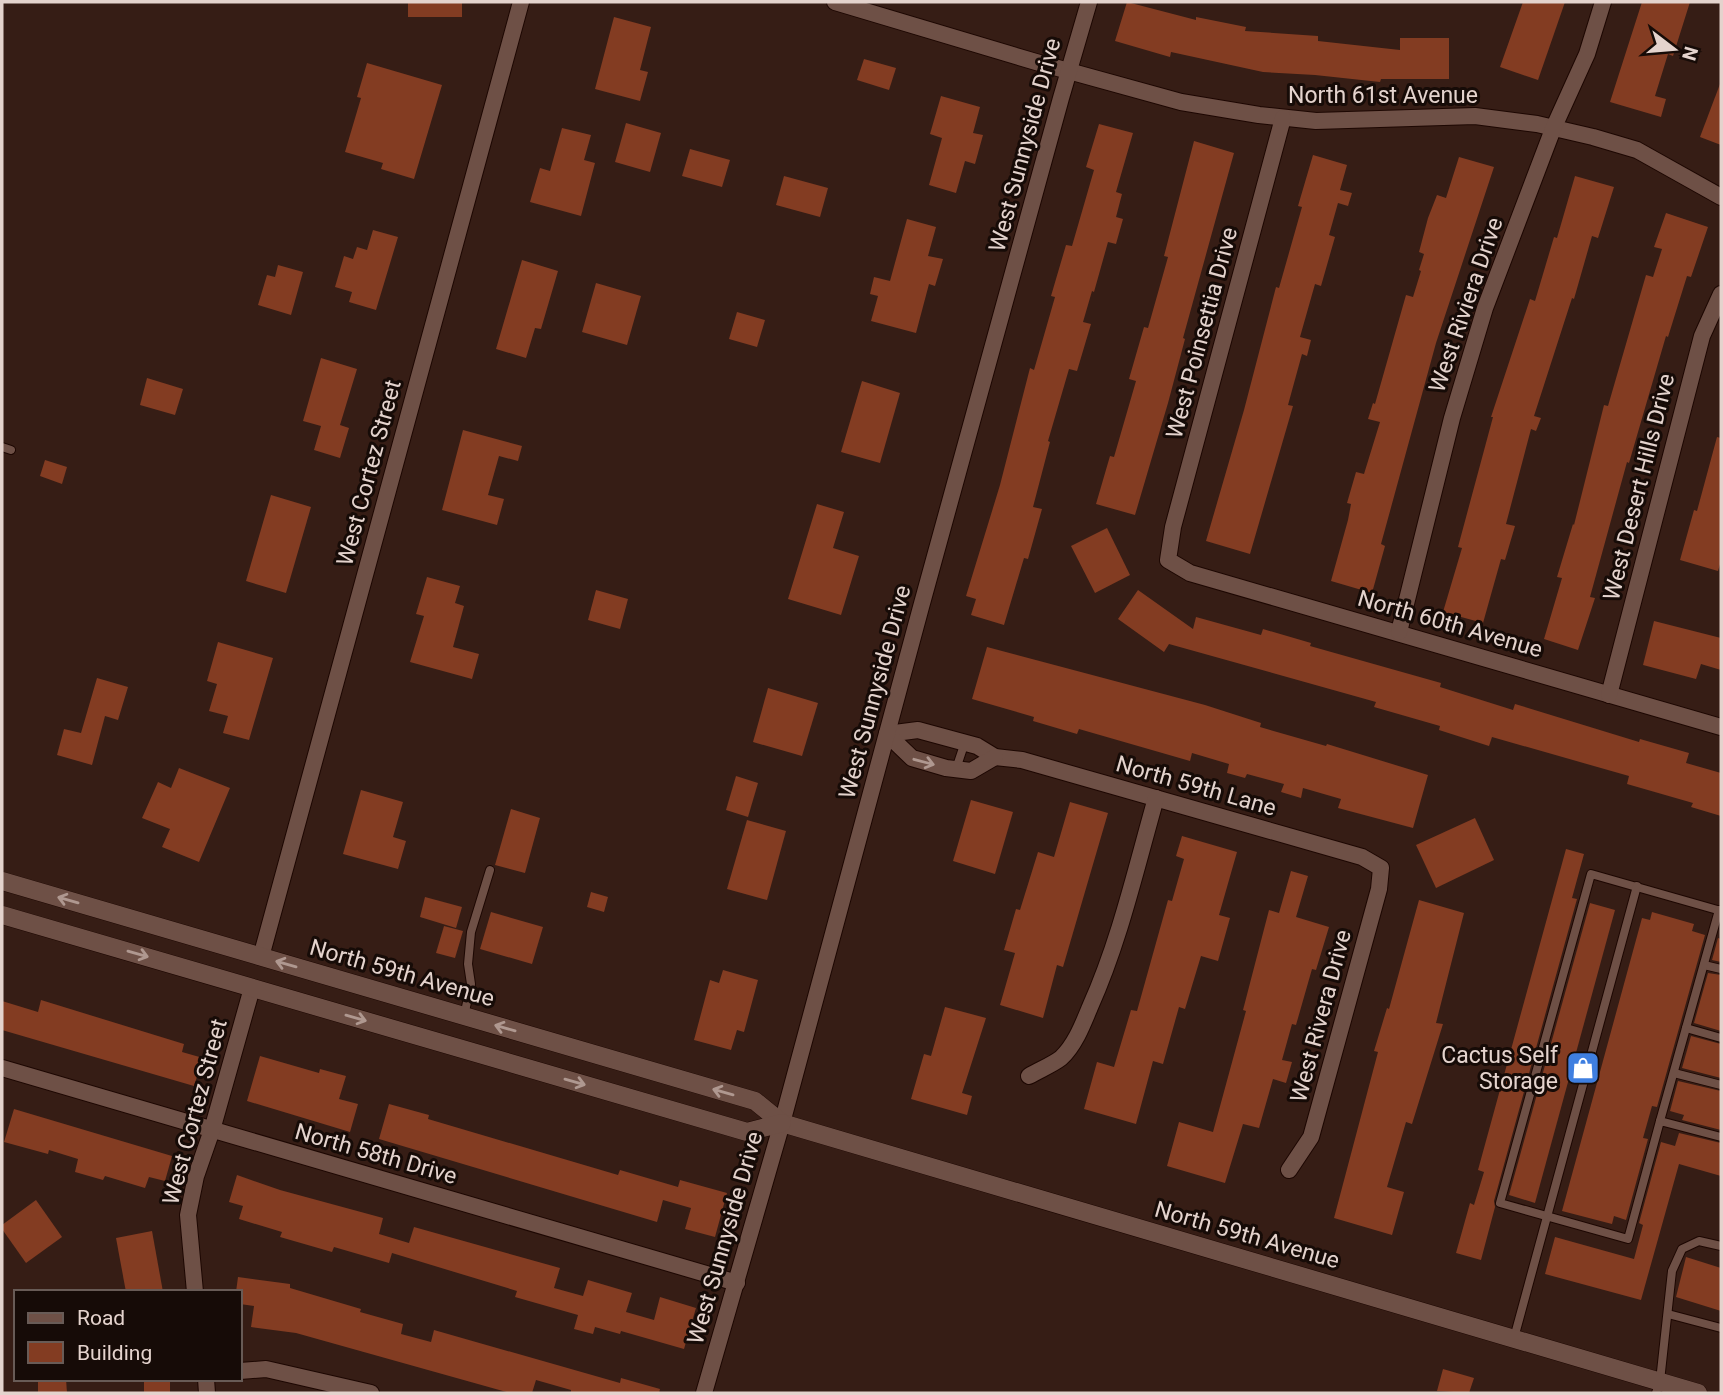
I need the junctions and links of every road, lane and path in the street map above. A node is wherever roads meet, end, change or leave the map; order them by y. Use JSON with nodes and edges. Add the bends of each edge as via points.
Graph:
{"nodes":[{"id":1,"x":521,"y":2,"type":"edge"},
{"id":2,"x":835,"y":2,"type":"edge"},
{"id":3,"x":1090,"y":2,"type":"edge"},
{"id":4,"x":1603,"y":2,"type":"edge"},
{"id":5,"x":856,"y":5,"type":"edge"},
{"id":6,"x":1068,"y":71,"type":"junction"},
{"id":7,"x":1283,"y":118,"type":"junction"},
{"id":8,"x":1553,"y":129,"type":"junction"},
{"id":9,"x":1721,"y":197,"type":"edge"},
{"id":10,"x":1721,"y":294,"type":"edge"},
{"id":11,"x":2,"y":447,"type":"edge"},
{"id":12,"x":11,"y":450,"type":"dead end"},
{"id":13,"x":1168,"y":559,"type":"joint"},
{"id":14,"x":1399,"y":632,"type":"junction"},
{"id":15,"x":1609,"y":695,"type":"junction"},
{"id":16,"x":1721,"y":727,"type":"edge"},
{"id":17,"x":887,"y":734,"type":"junction"},
{"id":18,"x":965,"y":742,"type":"junction"},
{"id":19,"x":995,"y":757,"type":"junction"},
{"id":20,"x":957,"y":769,"type":"junction"},
{"id":21,"x":1156,"y":798,"type":"junction"},
{"id":22,"x":1381,"y":869,"type":"joint"},
{"id":23,"x":490,"y":870,"type":"dead end"},
{"id":24,"x":2,"y":881,"type":"edge"},
{"id":25,"x":1637,"y":886,"type":"junction"},
{"id":26,"x":1720,"y":910,"type":"edge"},
{"id":27,"x":2,"y":915,"type":"edge"},
{"id":28,"x":261,"y":957,"type":"junction"},
{"id":29,"x":1704,"y":965,"type":"junction"},
{"id":30,"x":1721,"y":970,"type":"edge"},
{"id":31,"x":252,"y":988,"type":"junction"},
{"id":32,"x":464,"y":1016,"type":"junction"},
{"id":33,"x":1686,"y":1028,"type":"junction"},
{"id":34,"x":1721,"y":1038,"type":"edge"},
{"id":35,"x":2,"y":1068,"type":"edge"},
{"id":36,"x":1674,"y":1073,"type":"junction"},
{"id":37,"x":1028,"y":1076,"type":"dead end"},
{"id":38,"x":1721,"y":1085,"type":"edge"},
{"id":39,"x":1660,"y":1121,"type":"junction"},
{"id":40,"x":782,"y":1124,"type":"junction"},
{"id":41,"x":212,"y":1130,"type":"junction"},
{"id":42,"x":1721,"y":1137,"type":"edge"},
{"id":43,"x":1289,"y":1170,"type":"dead end"},
{"id":44,"x":1546,"y":1216,"type":"junction"},
{"id":45,"x":1721,"y":1245,"type":"edge"},
{"id":46,"x":737,"y":1283,"type":"junction"},
{"id":47,"x":195,"y":1290,"type":"edge"},
{"id":48,"x":1668,"y":1314,"type":"junction"},
{"id":49,"x":1721,"y":1328,"type":"edge"},
{"id":50,"x":1514,"y":1338,"type":"junction"},
{"id":51,"x":242,"y":1371,"type":"edge"},
{"id":52,"x":1658,"y":1387,"type":"edge"},
{"id":53,"x":371,"y":1393,"type":"edge"},
{"id":54,"x":704,"y":1393,"type":"edge"},
{"id":55,"x":1698,"y":1393,"type":"edge"}],
"edges":[{"from":1,"to":28,"type":"street","name":"West Cortez Street"},
{"from":2,"to":5,"type":"street","name":"North 61st Avenue"},
{"from":3,"to":6,"type":"street","name":"West Sunnyside Drive"},
{"from":4,"to":8,"type":"street","name":"West Riviera Drive","via":[[1587,54]]},
{"from":5,"to":6,"type":"street","name":"North 61st Avenue"},
{"from":6,"to":7,"type":"street","name":"North 61st Avenue","via":[[1181,102]]},
{"from":6,"to":17,"type":"street","name":"West Sunnyside Drive"},
{"from":7,"to":8,"type":"street","name":"North 61st Avenue","via":[[1475,116]]},
{"from":7,"to":13,"type":"street","name":"West Poinsettia Drive","via":[[1172,527]]},
{"from":8,"to":9,"type":"street","name":"North 61st Avenue","via":[[1637,150]]},
{"from":8,"to":14,"type":"street","name":"West Riviera Drive","via":[[1485,308],[1452,418]]},
{"from":10,"to":15,"type":"street","name":"West Desert Hills Drive","via":[[1702,336]]},
{"from":11,"to":12,"type":"lane"},
{"from":13,"to":14,"type":"street","name":"North 60th Avenue","via":[[1190,573]]},
{"from":14,"to":15,"type":"street","name":"North 60th Avenue"},
{"from":15,"to":16,"type":"street","name":"North 60th Avenue"},
{"from":17,"to":18,"type":"street","name":"North 59th Lane","via":[[918,730]]},
{"from":17,"to":20,"type":"street","one_way":true,"via":[[912,758]]},
{"from":17,"to":40,"type":"street","name":"West Sunnyside Drive"},
{"from":18,"to":19,"type":"street","name":"North 59th Lane"},
{"from":18,"to":20,"type":"lane"},
{"from":19,"to":20,"type":"street","via":[[971,771]]},
{"from":19,"to":21,"type":"street","name":"North 59th Lane","via":[[1022,760]]},
{"from":21,"to":22,"type":"street","name":"North 59th Lane","via":[[1362,857]]},
{"from":21,"to":37,"type":"street","via":[[1119,932],[1084,1022],[1061,1058]]},
{"from":22,"to":43,"type":"street","name":"West Rivera Drive","via":[[1311,1137]]},
{"from":23,"to":32,"type":"lane","via":[[471,932],[471,984]]},
{"from":28,"to":24,"type":"main road","name":"North 59th Avenue","one_way":true},
{"from":25,"to":26,"type":"lane"},
{"from":25,"to":44,"type":"lane"},
{"from":25,"to":44,"type":"lane","via":[[1591,874],[1507,1177],[1500,1203]]},
{"from":26,"to":29,"type":"lane"},
{"from":27,"to":31,"type":"main road","name":"North 59th Avenue","one_way":true},
{"from":32,"to":28,"type":"main road","name":"North 59th Avenue","one_way":true},
{"from":29,"to":30,"type":"lane"},
{"from":29,"to":33,"type":"lane"},
{"from":31,"to":40,"type":"main road","name":"North 59th Avenue","one_way":true,"via":[[747,1132]]},
{"from":31,"to":41,"type":"street","name":"West Cortez Street"},
{"from":40,"to":32,"type":"main road","name":"North 59th Avenue","one_way":true,"via":[[755,1101]]},
{"from":33,"to":34,"type":"lane"},
{"from":33,"to":36,"type":"lane"},
{"from":35,"to":41,"type":"street","name":"North 58th Drive"},
{"from":36,"to":38,"type":"lane"},
{"from":36,"to":39,"type":"lane"},
{"from":39,"to":42,"type":"lane"},
{"from":39,"to":44,"type":"lane","via":[[1628,1239]]},
{"from":40,"to":46,"type":"street","name":"West Sunnyside Drive"},
{"from":40,"to":50,"type":"main road","name":"North 59th Avenue"},
{"from":41,"to":46,"type":"street","name":"North 58th Drive"},
{"from":41,"to":47,"type":"street","name":"West Cortez Street","via":[[188,1215]]},
{"from":44,"to":50,"type":"lane"},
{"from":45,"to":48,"type":"lane","via":[[1699,1241],[1682,1249],[1672,1272]]},
{"from":46,"to":54,"type":"street","name":"West Sunnyside Drive"},
{"from":48,"to":49,"type":"lane"},
{"from":48,"to":52,"type":"lane"},
{"from":50,"to":52,"type":"main road","name":"North 59th Avenue"},
{"from":51,"to":53,"type":"street","via":[[266,1369]]},
{"from":52,"to":55,"type":"main road","name":"North 59th Avenue"}]}
